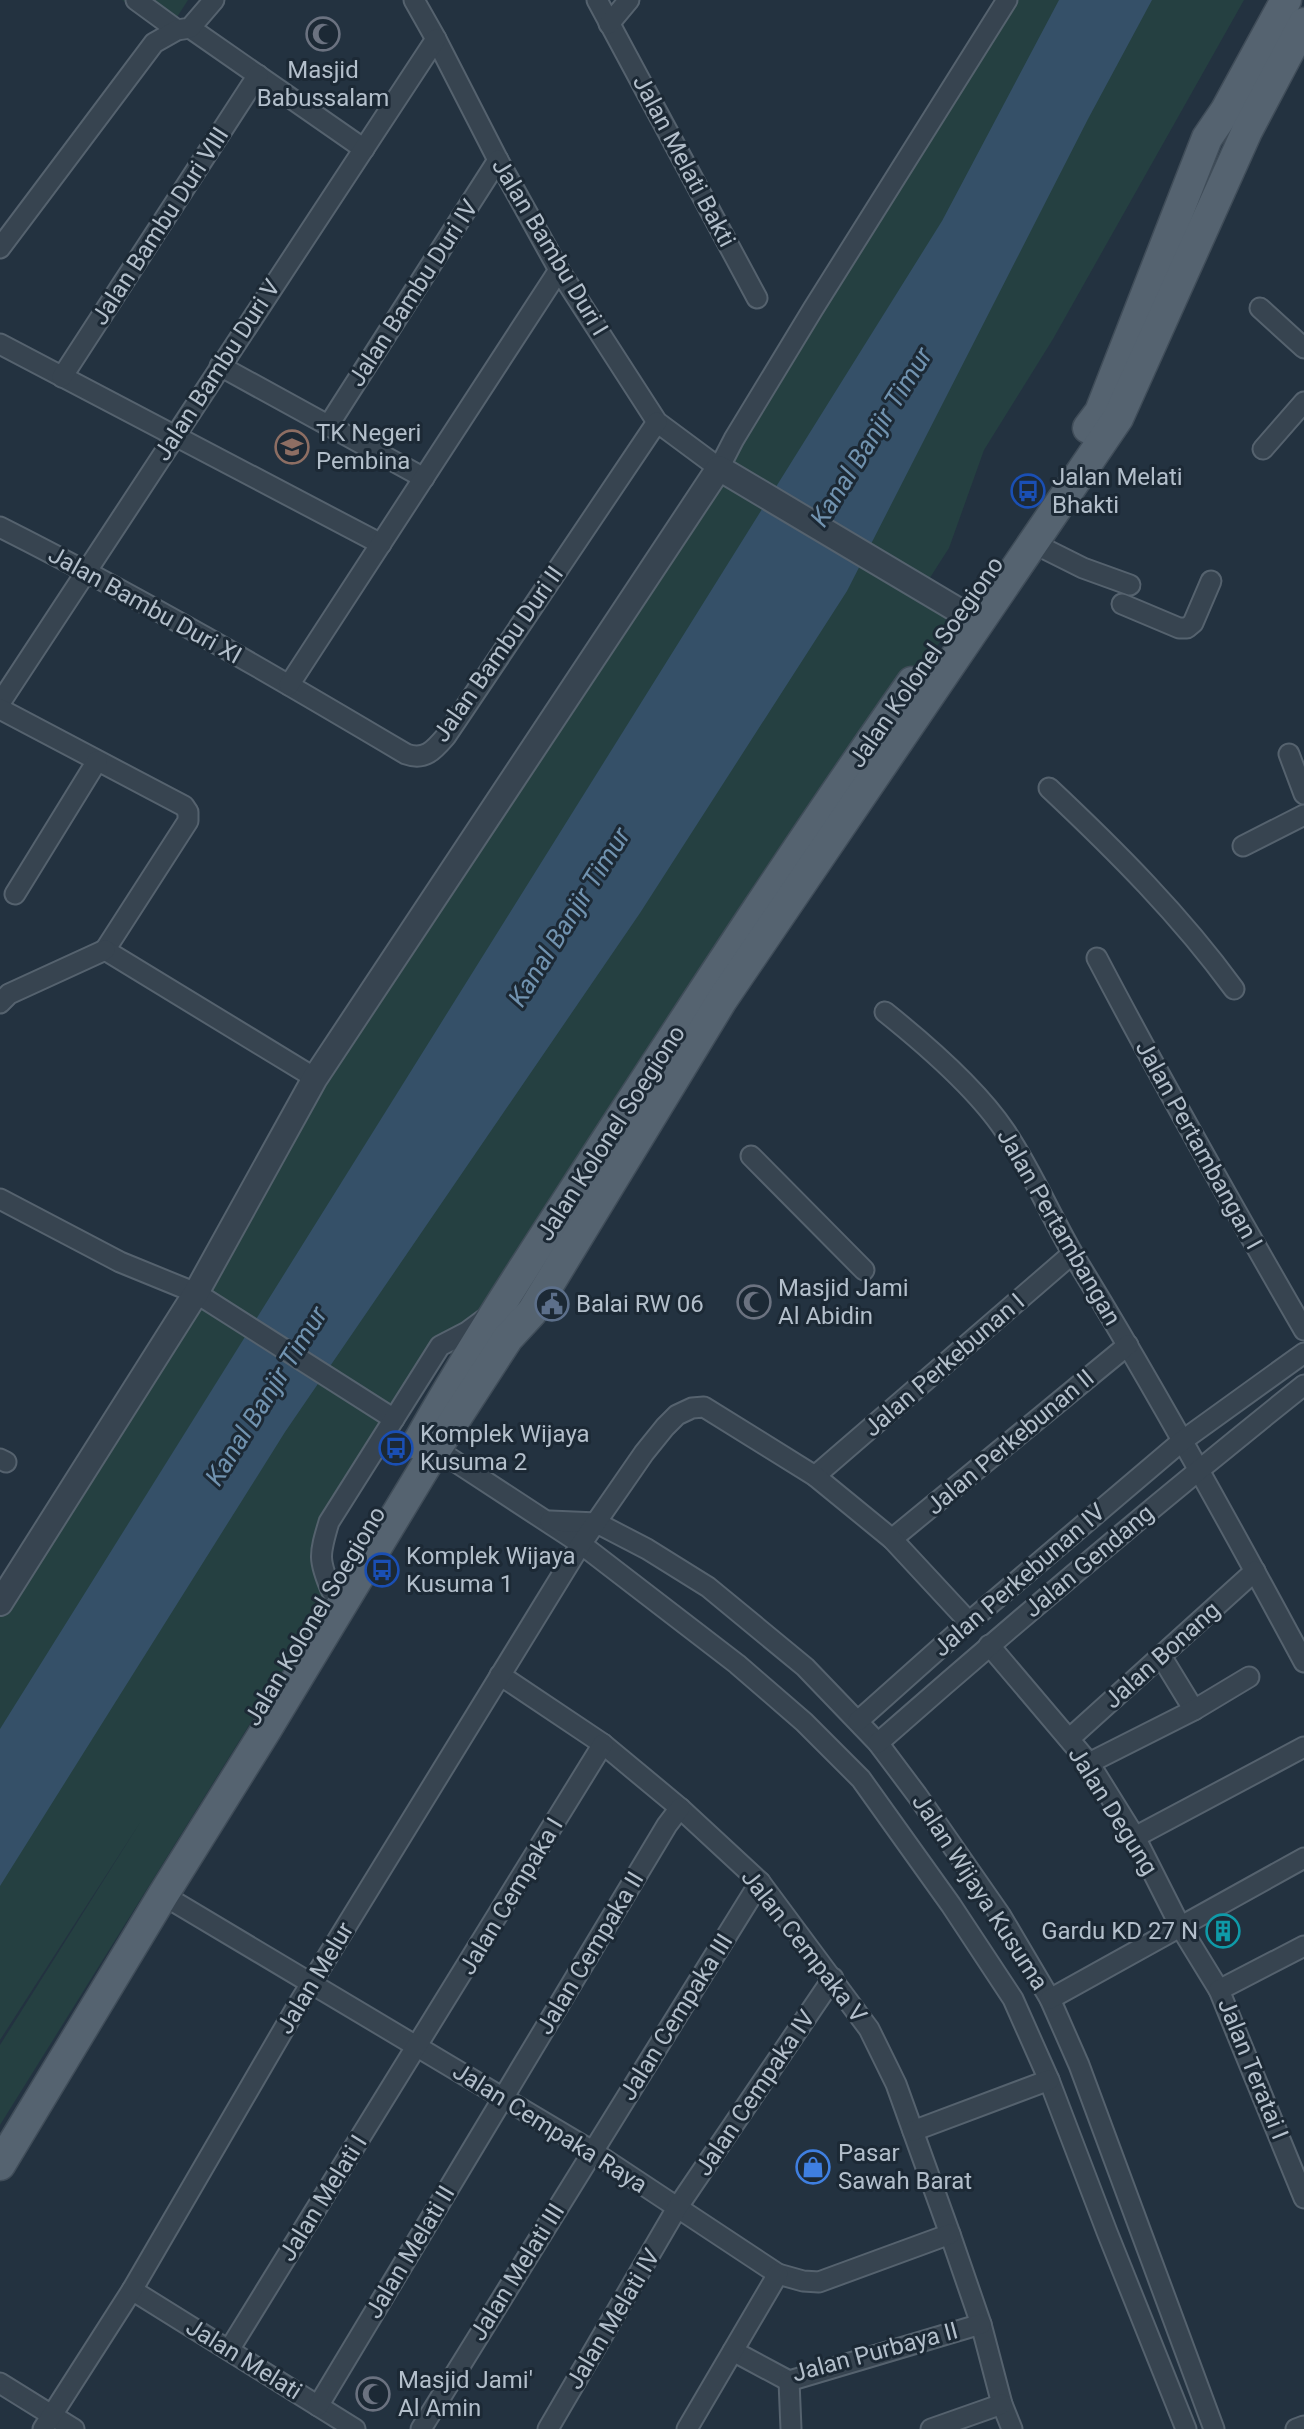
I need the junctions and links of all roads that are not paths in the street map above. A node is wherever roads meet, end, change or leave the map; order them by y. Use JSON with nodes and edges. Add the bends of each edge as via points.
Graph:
{"nodes":[{"id":1,"x":136,"y":0,"type":"edge"},
{"id":2,"x":214,"y":0,"type":"edge"},
{"id":3,"x":414,"y":0,"type":"edge"},
{"id":4,"x":597,"y":0,"type":"edge"},
{"id":5,"x":629,"y":0,"type":"edge"},
{"id":6,"x":1007,"y":0,"type":"edge"},
{"id":7,"x":1273,"y":0,"type":"edge"},
{"id":8,"x":1286,"y":0,"type":"edge"},
{"id":9,"x":1304,"y":23,"type":"edge"},
{"id":10,"x":610,"y":24,"type":"junction"},
{"id":11,"x":184,"y":29,"type":"junction"},
{"id":12,"x":436,"y":40,"type":"junction"},
{"id":13,"x":1304,"y":68,"type":"edge"},
{"id":14,"x":258,"y":75,"type":"junction"},
{"id":15,"x":1207,"y":138,"type":"junction"},
{"id":16,"x":364,"y":149,"type":"junction"},
{"id":17,"x":498,"y":160,"type":"junction"},
{"id":18,"x":1208,"y":218,"type":"junction"},
{"id":19,"x":0,"y":248,"type":"edge"},
{"id":20,"x":559,"y":270,"type":"junction"},
{"id":21,"x":757,"y":298,"type":"dead end"},
{"id":22,"x":1260,"y":308,"type":"dead end"},
{"id":23,"x":0,"y":344,"type":"edge"},
{"id":24,"x":1304,"y":348,"type":"edge"},
{"id":25,"x":220,"y":366,"type":"junction"},
{"id":26,"x":62,"y":377,"type":"junction"},
{"id":27,"x":1304,"y":402,"type":"edge"},
{"id":28,"x":328,"y":426,"type":"junction"},
{"id":29,"x":665,"y":426,"type":"junction"},
{"id":30,"x":173,"y":437,"type":"junction"},
{"id":31,"x":1263,"y":449,"type":"dead end"},
{"id":32,"x":714,"y":464,"type":"junction"},
{"id":33,"x":424,"y":478,"type":"junction"},
{"id":34,"x":0,"y":527,"type":"edge"},
{"id":35,"x":1033,"y":543,"type":"junction"},
{"id":36,"x":380,"y":544,"type":"junction"},
{"id":37,"x":86,"y":570,"type":"junction"},
{"id":38,"x":1211,"y":581,"type":"dead end"},
{"id":39,"x":1130,"y":585,"type":"dead end"},
{"id":40,"x":1122,"y":604,"type":"dead end"},
{"id":41,"x":961,"y":612,"type":"junction"},
{"id":42,"x":289,"y":685,"type":"junction"},
{"id":43,"x":0,"y":703,"type":"edge"},
{"id":44,"x":0,"y":709,"type":"edge"},
{"id":45,"x":1289,"y":754,"type":"dead end"},
{"id":46,"x":97,"y":761,"type":"junction"},
{"id":47,"x":1049,"y":788,"type":"dead end"},
{"id":48,"x":1304,"y":793,"type":"edge"},
{"id":49,"x":1304,"y":815,"type":"edge"},
{"id":50,"x":1243,"y":846,"type":"dead end"},
{"id":51,"x":15,"y":894,"type":"dead end"},
{"id":52,"x":105,"y":950,"type":"junction"},
{"id":53,"x":1097,"y":958,"type":"dead end"},
{"id":54,"x":1234,"y":989,"type":"dead end"},
{"id":55,"x":0,"y":1003,"type":"edge"},
{"id":56,"x":885,"y":1012,"type":"dead end"},
{"id":57,"x":315,"y":1078,"type":"junction"},
{"id":58,"x":751,"y":1156,"type":"dead end"},
{"id":59,"x":0,"y":1199,"type":"edge"},
{"id":60,"x":1072,"y":1254,"type":"junction"},
{"id":61,"x":864,"y":1270,"type":"dead end"},
{"id":62,"x":196,"y":1293,"type":"junction"},
{"id":63,"x":498,"y":1309,"type":"junction"},
{"id":64,"x":1304,"y":1330,"type":"edge"},
{"id":65,"x":1128,"y":1345,"type":"junction"},
{"id":66,"x":1304,"y":1353,"type":"edge"},
{"id":67,"x":1304,"y":1385,"type":"edge"},
{"id":68,"x":386,"y":1414,"type":"junction"},
{"id":69,"x":1182,"y":1441,"type":"junction"},
{"id":70,"x":436,"y":1449,"type":"junction"},
{"id":71,"x":1199,"y":1469,"type":"junction"},
{"id":72,"x":815,"y":1476,"type":"junction"},
{"id":73,"x":548,"y":1521,"type":"junction"},
{"id":74,"x":597,"y":1523,"type":"junction"},
{"id":75,"x":892,"y":1539,"type":"junction"},
{"id":76,"x":581,"y":1544,"type":"junction"},
{"id":77,"x":1255,"y":1571,"type":"junction"},
{"id":78,"x":332,"y":1592,"type":"junction"},
{"id":79,"x":0,"y":1603,"type":"edge"},
{"id":80,"x":969,"y":1622,"type":"junction"},
{"id":81,"x":989,"y":1645,"type":"junction"},
{"id":82,"x":1161,"y":1656,"type":"junction"},
{"id":83,"x":1304,"y":1662,"type":"edge"},
{"id":84,"x":500,"y":1675,"type":"junction"},
{"id":85,"x":1249,"y":1677,"type":"dead end"},
{"id":86,"x":1194,"y":1710,"type":"junction"},
{"id":87,"x":858,"y":1721,"type":"junction"},
{"id":88,"x":1069,"y":1739,"type":"junction"},
{"id":89,"x":878,"y":1743,"type":"junction"},
{"id":90,"x":603,"y":1744,"type":"junction"},
{"id":91,"x":1304,"y":1747,"type":"edge"},
{"id":92,"x":1089,"y":1763,"type":"junction"},
{"id":93,"x":680,"y":1808,"type":"junction"},
{"id":94,"x":1135,"y":1837,"type":"junction"},
{"id":95,"x":1304,"y":1858,"type":"edge"},
{"id":96,"x":760,"y":1882,"type":"junction"},
{"id":97,"x":163,"y":1895,"type":"junction"},
{"id":98,"x":1181,"y":1927,"type":"junction"},
{"id":99,"x":1304,"y":1946,"type":"edge"},
{"id":100,"x":832,"y":1978,"type":"junction"},
{"id":101,"x":312,"y":1983,"type":"junction"},
{"id":102,"x":1220,"y":1990,"type":"junction"},
{"id":103,"x":1050,"y":1998,"type":"junction"},
{"id":104,"x":418,"y":2047,"type":"junction"},
{"id":105,"x":1074,"y":2054,"type":"junction"},
{"id":106,"x":1047,"y":2074,"type":"junction"},
{"id":107,"x":502,"y":2098,"type":"junction"},
{"id":108,"x":0,"y":2124,"type":"edge"},
{"id":109,"x":913,"y":2131,"type":"junction"},
{"id":110,"x":592,"y":2151,"type":"junction"},
{"id":111,"x":0,"y":2165,"type":"edge"},
{"id":112,"x":1304,"y":2198,"type":"edge"},
{"id":113,"x":677,"y":2207,"type":"junction"},
{"id":114,"x":950,"y":2234,"type":"junction"},
{"id":115,"x":778,"y":2274,"type":"junction"},
{"id":116,"x":132,"y":2290,"type":"junction"},
{"id":117,"x":981,"y":2324,"type":"junction"},
{"id":118,"x":229,"y":2350,"type":"junction"},
{"id":119,"x":733,"y":2351,"type":"junction"},
{"id":120,"x":789,"y":2381,"type":"junction"},
{"id":121,"x":0,"y":2383,"type":"edge"},
{"id":122,"x":1002,"y":2404,"type":"junction"},
{"id":123,"x":318,"y":2406,"type":"junction"},
{"id":124,"x":48,"y":2422,"type":"edge"},
{"id":125,"x":1304,"y":2426,"type":"edge"},
{"id":126,"x":74,"y":2429,"type":"edge"},
{"id":127,"x":355,"y":2429,"type":"edge"},
{"id":128,"x":421,"y":2429,"type":"edge"},
{"id":129,"x":548,"y":2429,"type":"edge"},
{"id":130,"x":687,"y":2429,"type":"edge"},
{"id":131,"x":791,"y":2429,"type":"edge"},
{"id":132,"x":931,"y":2429,"type":"edge"},
{"id":133,"x":1012,"y":2429,"type":"edge"},
{"id":134,"x":1186,"y":2429,"type":"edge"},
{"id":135,"x":1214,"y":2429,"type":"edge"},
{"id":136,"x":1296,"y":2429,"type":"edge"}],
"edges":[{"from":1,"to":11,"type":"street"},
{"from":2,"to":11,"type":"street"},
{"from":3,"to":12,"type":"street","name":"Jalan Bambu Duri I"},
{"from":4,"to":10,"type":"street","name":"Jalan Melati Bakti"},
{"from":5,"to":10,"type":"street"},
{"from":6,"to":32,"type":"street","via":[[734,439]]},
{"from":7,"to":15,"type":"main road","name":"Jalan Kolonel Soegiono"},
{"from":8,"to":15,"type":"main road","name":"Jalan Kolonel Soegiono"},
{"from":9,"to":18,"type":"main road","name":"Jalan Kolonel Soegiono"},
{"from":10,"to":21,"type":"street","name":"Jalan Melati Bakti"},
{"from":11,"to":14,"type":"street"},
{"from":11,"to":19,"type":"street","via":[[154,43]]},
{"from":12,"to":16,"type":"street","name":"Jalan Bambu Duri V"},
{"from":12,"to":17,"type":"street","name":"Jalan Bambu Duri I"},
{"from":13,"to":18,"type":"main road","name":"Jalan Kolonel Soegiono","via":[[1267,134]]},
{"from":14,"to":16,"type":"street"},
{"from":14,"to":26,"type":"street","name":"Jalan Bambu Duri VIII"},
{"from":15,"to":41,"type":"main road","name":"Jalan Kolonel Soegiono","via":[[1100,412]]},
{"from":16,"to":25,"type":"street","name":"Jalan Bambu Duri V"},
{"from":17,"to":20,"type":"street","name":"Jalan Bambu Duri I"},
{"from":17,"to":28,"type":"street","name":"Jalan Bambu Duri IV"},
{"from":18,"to":35,"type":"main road","name":"Jalan Kolonel Soegiono","via":[[1118,418]]},
{"from":20,"to":29,"type":"street","name":"Jalan Bambu Duri I"},
{"from":20,"to":33,"type":"street"},
{"from":22,"to":24,"type":"street"},
{"from":23,"to":26,"type":"street"},
{"from":25,"to":28,"type":"street"},
{"from":25,"to":30,"type":"street","name":"Jalan Bambu Duri V"},
{"from":26,"to":30,"type":"street"},
{"from":27,"to":31,"type":"street"},
{"from":28,"to":33,"type":"street"},
{"from":29,"to":32,"type":"street","name":"Jalan Bambu Duri I"},
{"from":29,"to":42,"type":"street","name":"Jalan Bambu Duri II","via":[[446,736],[424,757],[406,754]]},
{"from":30,"to":36,"type":"street"},
{"from":30,"to":37,"type":"street","name":"Jalan Bambu Duri V"},
{"from":32,"to":41,"type":"street"},
{"from":32,"to":57,"type":"street"},
{"from":33,"to":36,"type":"street"},
{"from":34,"to":37,"type":"street","name":"Jalan Bambu Duri XI"},
{"from":35,"to":39,"type":"street"},
{"from":35,"to":70,"type":"main road","name":"Jalan Kolonel Soegiono","via":[[736,979],[532,1312],[508,1338]]},
{"from":36,"to":42,"type":"street"},
{"from":37,"to":42,"type":"street","name":"Jalan Bambu Duri XI"},
{"from":37,"to":43,"type":"street","name":"Jalan Bambu Duri V"},
{"from":38,"to":40,"type":"street","via":[[1187,628]]},
{"from":41,"to":63,"type":"main road","name":"Jalan Kolonel Soegiono","via":[[759,905]]},
{"from":44,"to":46,"type":"street"},
{"from":45,"to":48,"type":"street"},
{"from":46,"to":51,"type":"street"},
{"from":46,"to":52,"type":"street","via":[[188,812],[188,821]]},
{"from":47,"to":54,"type":"street","via":[[1119,854]]},
{"from":49,"to":50,"type":"street"},
{"from":52,"to":55,"type":"street"},
{"from":52,"to":57,"type":"street"},
{"from":53,"to":64,"type":"street","name":"Jalan Pertambangan I","via":[[1163,1086]]},
{"from":56,"to":60,"type":"street","name":"Jalan Pertambangan","via":[[974,1093],[1004,1129]]},
{"from":57,"to":62,"type":"street"},
{"from":58,"to":61,"type":"street"},
{"from":59,"to":62,"type":"street","via":[[120,1262]]},
{"from":60,"to":65,"type":"street","name":"Jalan Pertambangan"},
{"from":60,"to":72,"type":"street","name":"Jalan Perkebunan I"},
{"from":62,"to":68,"type":"street"},
{"from":62,"to":79,"type":"street"},
{"from":63,"to":68,"type":"street","via":[[440,1346]]},
{"from":63,"to":78,"type":"main road","name":"Jalan Kolonel Soegiono"},
{"from":65,"to":69,"type":"street","name":"Jalan Pertambangan"},
{"from":65,"to":75,"type":"street","name":"Jalan Perkebunan II"},
{"from":66,"to":69,"type":"street"},
{"from":67,"to":71,"type":"street","name":"Jalan Gendang"},
{"from":68,"to":78,"type":"street","via":[[329,1522],[321,1548],[321,1567]]},
{"from":69,"to":71,"type":"street","name":"Jalan Pertambangan"},
{"from":69,"to":80,"type":"street","name":"Jalan Perkebunan IV"},
{"from":70,"to":73,"type":"street","name":"Jalan Wijaya Kusuma"},
{"from":70,"to":97,"type":"main road","name":"Jalan Kolonel Soegiono"},
{"from":71,"to":77,"type":"street","name":"Jalan Pertambangan"},
{"from":71,"to":81,"type":"street","name":"Jalan Gendang"},
{"from":72,"to":74,"type":"street","name":"Jalan Melur","via":[[705,1407],[692,1408],[666,1427]]},
{"from":72,"to":75,"type":"street","name":"Jalan Melur"},
{"from":73,"to":74,"type":"street","name":"Jalan Wijaya Kusuma"},
{"from":73,"to":76,"type":"street","name":"Jalan Wijaya Kusuma"},
{"from":74,"to":76,"type":"street","name":"Jalan Melur"},
{"from":74,"to":87,"type":"street","name":"Jalan Wijaya Kusuma","via":[[708,1587],[805,1667]]},
{"from":75,"to":80,"type":"street","name":"Jalan Melur"},
{"from":76,"to":84,"type":"street","name":"Jalan Melur"},
{"from":76,"to":106,"type":"street","name":"Jalan Wijaya Kusuma","via":[[737,1664],[861,1779],[1013,1999]]},
{"from":77,"to":82,"type":"street","name":"Jalan Bonang"},
{"from":77,"to":83,"type":"street","name":"Jalan Pertambangan"},
{"from":78,"to":108,"type":"main road","name":"Jalan Kolonel Soegiono"},
{"from":80,"to":87,"type":"street","name":"Jalan Perkebunan IV"},
{"from":81,"to":88,"type":"street","name":"Jalan Degung"},
{"from":81,"to":89,"type":"street","name":"Jalan Gendang"},
{"from":82,"to":86,"type":"street"},
{"from":82,"to":88,"type":"street","name":"Jalan Bonang"},
{"from":84,"to":90,"type":"street","name":"Jalan Cempaka V"},
{"from":84,"to":101,"type":"street","name":"Jalan Melur"},
{"from":85,"to":86,"type":"street"},
{"from":86,"to":92,"type":"street"},
{"from":87,"to":89,"type":"street","name":"Jalan Wijaya Kusuma"},
{"from":88,"to":92,"type":"street","name":"Jalan Degung"},
{"from":89,"to":103,"type":"street","name":"Jalan Wijaya Kusuma","via":[[1001,1916]]},
{"from":90,"to":93,"type":"street","name":"Jalan Cempaka V"},
{"from":90,"to":104,"type":"street","name":"Jalan Cempaka I"},
{"from":91,"to":94,"type":"street"},
{"from":92,"to":94,"type":"street","name":"Jalan Degung"},
{"from":93,"to":96,"type":"street","name":"Jalan Cempaka V"},
{"from":93,"to":107,"type":"street","name":"Jalan Cempaka II"},
{"from":94,"to":98,"type":"street","name":"Jalan Degung"},
{"from":95,"to":98,"type":"street"},
{"from":96,"to":100,"type":"street","name":"Jalan Cempaka V"},
{"from":96,"to":110,"type":"street","name":"Jalan Cempaka III"},
{"from":97,"to":101,"type":"street","name":"Jalan Cempaka Raya"},
{"from":97,"to":111,"type":"main road","name":"Jalan Kolonel Soegiono"},
{"from":98,"to":102,"type":"street","name":"Jalan Degung"},
{"from":98,"to":103,"type":"street"},
{"from":99,"to":102,"type":"street","name":"Jalan Teratai I"},
{"from":100,"to":109,"type":"street","name":"Jalan Cempaka V","via":[[869,2029],[897,2084]]},
{"from":100,"to":113,"type":"street","name":"Jalan Cempaka IV"},
{"from":101,"to":104,"type":"street","name":"Jalan Cempaka Raya"},
{"from":101,"to":116,"type":"street","name":"Jalan Melur"},
{"from":102,"to":112,"type":"street","name":"Jalan Teratai I"},
{"from":103,"to":105,"type":"street","name":"Jalan Wijaya Kusuma"},
{"from":104,"to":107,"type":"street","name":"Jalan Cempaka Raya"},
{"from":104,"to":118,"type":"street","name":"Jalan Melati I"},
{"from":105,"to":106,"type":"street"},
{"from":105,"to":135,"type":"street","name":"Jalan Wijaya Kusuma"},
{"from":106,"to":109,"type":"street"},
{"from":106,"to":134,"type":"street","name":"Jalan Wijaya Kusuma"},
{"from":107,"to":110,"type":"street","name":"Jalan Cempaka Raya"},
{"from":107,"to":123,"type":"street","name":"Jalan Melati II"},
{"from":109,"to":114,"type":"street","name":"Jalan Cempaka V"},
{"from":110,"to":113,"type":"street","name":"Jalan Cempaka Raya"},
{"from":110,"to":128,"type":"street","name":"Jalan Melati III"},
{"from":113,"to":115,"type":"street","name":"Jalan Cempaka Raya"},
{"from":113,"to":129,"type":"street","name":"Jalan Melati IV"},
{"from":114,"to":115,"type":"street","name":"Jalan Cempaka Raya","via":[[819,2282]]},
{"from":114,"to":117,"type":"street","name":"Jalan Cempaka V"},
{"from":115,"to":119,"type":"street"},
{"from":116,"to":118,"type":"street","name":"Jalan Melati"},
{"from":116,"to":124,"type":"street","name":"Jalan Melur"},
{"from":117,"to":120,"type":"street","name":"Jalan Purbaya II"},
{"from":117,"to":122,"type":"street","name":"Jalan Cempaka V"},
{"from":118,"to":123,"type":"street","name":"Jalan Melati"},
{"from":119,"to":120,"type":"street","name":"Jalan Purbaya II"},
{"from":119,"to":130,"type":"street"},
{"from":120,"to":131,"type":"street"},
{"from":121,"to":124,"type":"street"},
{"from":122,"to":132,"type":"street"},
{"from":122,"to":133,"type":"street","name":"Jalan Cempaka V"},
{"from":123,"to":127,"type":"street","name":"Jalan Melati"},
{"from":124,"to":126,"type":"street"},
{"from":125,"to":136,"type":"street"}]}
